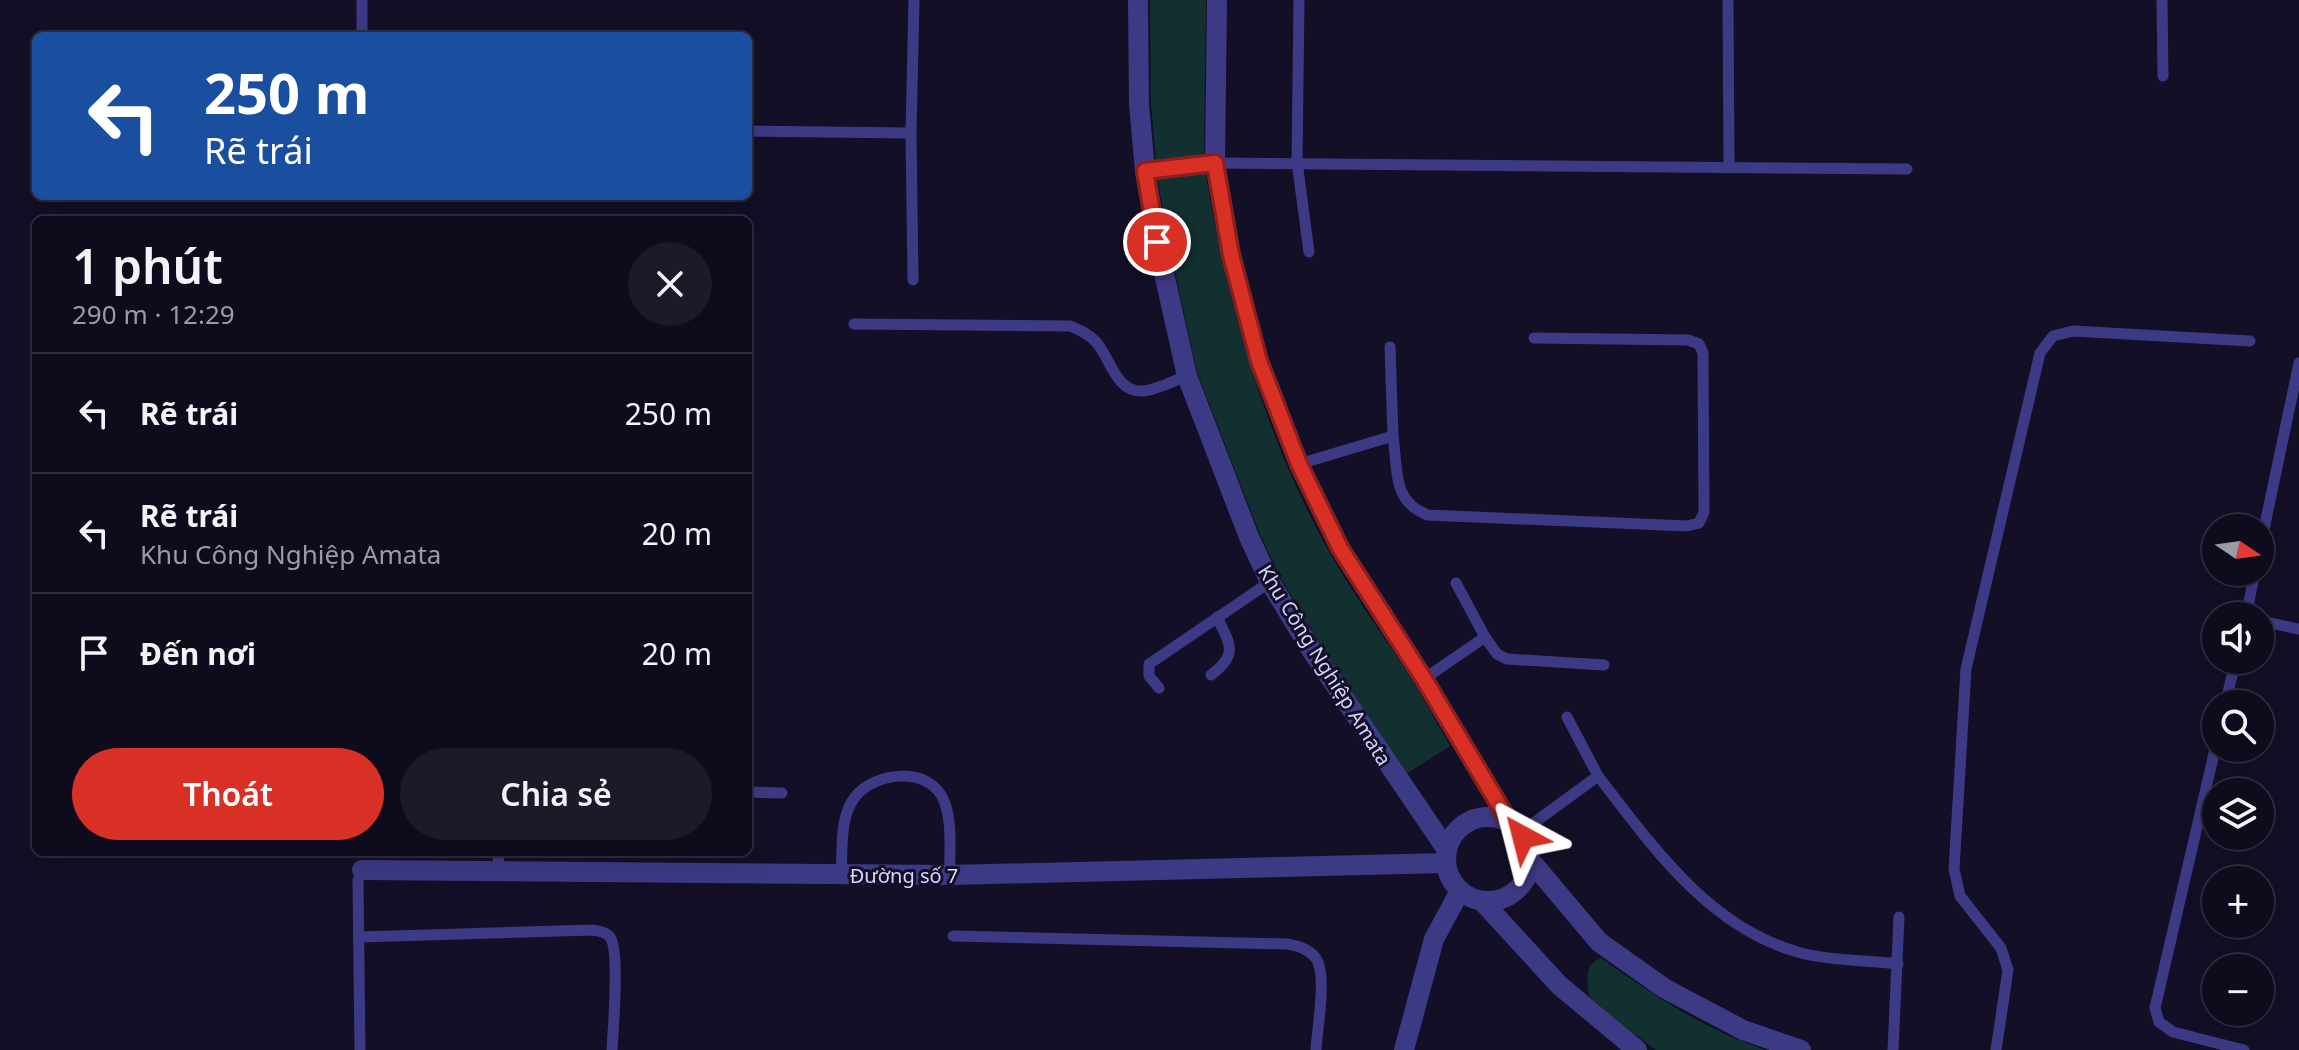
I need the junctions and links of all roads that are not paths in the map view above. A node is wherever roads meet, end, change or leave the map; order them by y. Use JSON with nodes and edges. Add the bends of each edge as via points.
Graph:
{"nodes":[{"id":1,"x":362,"y":0,"type":"edge"},
{"id":2,"x":914,"y":0,"type":"edge"},
{"id":3,"x":1138,"y":0,"type":"edge"},
{"id":4,"x":1217,"y":0,"type":"edge"},
{"id":5,"x":1299,"y":0,"type":"edge"},
{"id":6,"x":1728,"y":0,"type":"edge"},
{"id":7,"x":2162,"y":0,"type":"edge"},
{"id":8,"x":362,"y":32,"type":"edge"},
{"id":9,"x":2163,"y":76,"type":"dead end"},
{"id":10,"x":752,"y":131,"type":"edge"},
{"id":11,"x":911,"y":133,"type":"junction"},
{"id":12,"x":1297,"y":162,"type":"junction"},
{"id":13,"x":1215,"y":163,"type":"junction"},
{"id":14,"x":1729,"y":167,"type":"junction"},
{"id":15,"x":1907,"y":169,"type":"dead end"},
{"id":16,"x":1145,"y":171,"type":"junction"},
{"id":17,"x":1309,"y":252,"type":"dead end"},
{"id":18,"x":913,"y":280,"type":"dead end"},
{"id":19,"x":854,"y":324,"type":"dead end"},
{"id":20,"x":1534,"y":338,"type":"dead end"},
{"id":21,"x":2250,"y":341,"type":"dead end"},
{"id":22,"x":1390,"y":347,"type":"dead end"},
{"id":23,"x":2299,"y":363,"type":"edge"},
{"id":24,"x":1187,"y":376,"type":"junction"},
{"id":25,"x":1393,"y":436,"type":"junction"},
{"id":26,"x":1299,"y":464,"type":"junction"},
{"id":27,"x":2267,"y":514,"type":"edge"},
{"id":28,"x":1270,"y":582,"type":"junction"},
{"id":29,"x":1456,"y":583,"type":"dead end"},
{"id":30,"x":1217,"y":617,"type":"junction"},
{"id":31,"x":2274,"y":624,"type":"edge"},
{"id":32,"x":2299,"y":629,"type":"edge"},
{"id":33,"x":1485,"y":637,"type":"junction"},
{"id":34,"x":1604,"y":665,"type":"dead end"},
{"id":35,"x":1211,"y":675,"type":"dead end"},
{"id":36,"x":1424,"y":679,"type":"junction"},
{"id":37,"x":1159,"y":688,"type":"dead end"},
{"id":38,"x":1567,"y":717,"type":"dead end"},
{"id":39,"x":2212,"y":762,"type":"edge"},
{"id":40,"x":1598,"y":776,"type":"junction"},
{"id":41,"x":752,"y":792,"type":"edge"},
{"id":42,"x":782,"y":793,"type":"dead end"},
{"id":43,"x":1515,"y":828,"type":"junction"},
{"id":44,"x":1446,"y":856,"type":"junction"},
{"id":45,"x":1530,"y":860,"type":"junction"},
{"id":46,"x":498,"y":862,"type":"edge"},
{"id":47,"x":362,"y":870,"type":"joint"},
{"id":48,"x":841,"y":875,"type":"junction"},
{"id":49,"x":950,"y":875,"type":"junction"},
{"id":50,"x":1460,"y":891,"type":"junction"},
{"id":51,"x":1482,"y":901,"type":"junction"},
{"id":52,"x":1899,"y":917,"type":"dead end"},
{"id":53,"x":953,"y":936,"type":"dead end"},
{"id":54,"x":359,"y":937,"type":"junction"},
{"id":55,"x":1898,"y":964,"type":"junction"},
{"id":56,"x":360,"y":1050,"type":"edge"},
{"id":57,"x":612,"y":1050,"type":"edge"},
{"id":58,"x":1316,"y":1050,"type":"edge"},
{"id":59,"x":1404,"y":1050,"type":"edge"},
{"id":60,"x":1637,"y":1050,"type":"edge"},
{"id":61,"x":1801,"y":1050,"type":"edge"},
{"id":62,"x":1893,"y":1050,"type":"edge"},
{"id":63,"x":1996,"y":1050,"type":"edge"},
{"id":64,"x":2244,"y":1050,"type":"edge"}],
"edges":[{"from":1,"to":8,"type":"lane"},
{"from":2,"to":11,"type":"lane"},
{"from":3,"to":16,"type":"street","name":"Khu Công Nghiệp Amata"},
{"from":4,"to":13,"type":"street"},
{"from":5,"to":12,"type":"lane"},
{"from":6,"to":14,"type":"lane"},
{"from":7,"to":9,"type":"lane"},
{"from":10,"to":11,"type":"lane"},
{"from":11,"to":18,"type":"lane"},
{"from":12,"to":13,"type":"lane"},
{"from":12,"to":14,"type":"lane"},
{"from":12,"to":17,"type":"lane"},
{"from":13,"to":16,"type":"street"},
{"from":13,"to":26,"type":"street","via":[[1231,255],[1259,361]]},
{"from":14,"to":15,"type":"lane"},
{"from":16,"to":24,"type":"street","name":"Khu Công Nghiệp Amata"},
{"from":19,"to":24,"type":"lane","via":[[1070,326],[1098,344],[1119,381],[1132,390],[1146,391]]},
{"from":20,"to":25,"type":"lane","via":[[1699,344],[1704,512],[1699,523],[1428,515],[1412,509],[1401,494]]},
{"from":21,"to":63,"type":"lane","via":[[2073,331],[2053,336],[2040,353],[1966,669],[1964,700],[1954,869],[1960,896],[2001,948],[2008,970]]},
{"from":22,"to":25,"type":"lane"},
{"from":23,"to":27,"type":"lane"},
{"from":24,"to":28,"type":"street","name":"Khu Công Nghiệp Amata"},
{"from":25,"to":26,"type":"lane"},
{"from":26,"to":36,"type":"street","via":[[1340,548]]},
{"from":28,"to":30,"type":"lane"},
{"from":28,"to":44,"type":"street","name":"Khu Công Nghiệp Amata"},
{"from":29,"to":33,"type":"lane"},
{"from":30,"to":35,"type":"lane","via":[[1230,654]]},
{"from":30,"to":37,"type":"lane","via":[[1149,664],[1149,676]]},
{"from":31,"to":32,"type":"lane"},
{"from":33,"to":34,"type":"lane","via":[[1507,659]]},
{"from":33,"to":36,"type":"lane"},
{"from":36,"to":43,"type":"street"},
{"from":38,"to":40,"type":"lane"},
{"from":39,"to":64,"type":"lane","via":[[2155,1008],[2159,1022],[2173,1032]]},
{"from":40,"to":43,"type":"lane"},
{"from":40,"to":55,"type":"lane","via":[[1686,881],[1740,926],[1805,954]]},
{"from":41,"to":42,"type":"lane"},
{"from":43,"to":44,"type":"street","via":[[1493,817],[1473,820],[1453,837]]},
{"from":43,"to":45,"type":"street","via":[[1528,846]]},
{"from":44,"to":49,"type":"street","name":"Đường số 7"},
{"from":44,"to":50,"type":"street","via":[[1448,872]]},
{"from":45,"to":51,"type":"street","via":[[1512,894]]},
{"from":45,"to":61,"type":"street","via":[[1599,942],[1664,988],[1743,1030]]},
{"from":46,"to":47,"type":"street","name":"Đường số 7"},
{"from":46,"to":48,"type":"street","name":"Đường số 7"},
{"from":47,"to":54,"type":"lane"},
{"from":48,"to":49,"type":"street","name":"Đường số 7"},
{"from":48,"to":49,"type":"lane","via":[[845,817],[855,797],[870,783],[910,777],[933,786],[944,800]]},
{"from":50,"to":51,"type":"street"},
{"from":50,"to":59,"type":"street","via":[[1434,939]]},
{"from":51,"to":60,"type":"street","via":[[1559,985]]},
{"from":52,"to":55,"type":"lane"},
{"from":53,"to":58,"type":"lane","via":[[1305,948],[1322,972]]},
{"from":54,"to":56,"type":"lane"},
{"from":54,"to":57,"type":"lane","via":[[604,932],[612,938],[615,954]]},
{"from":55,"to":62,"type":"lane"}]}
